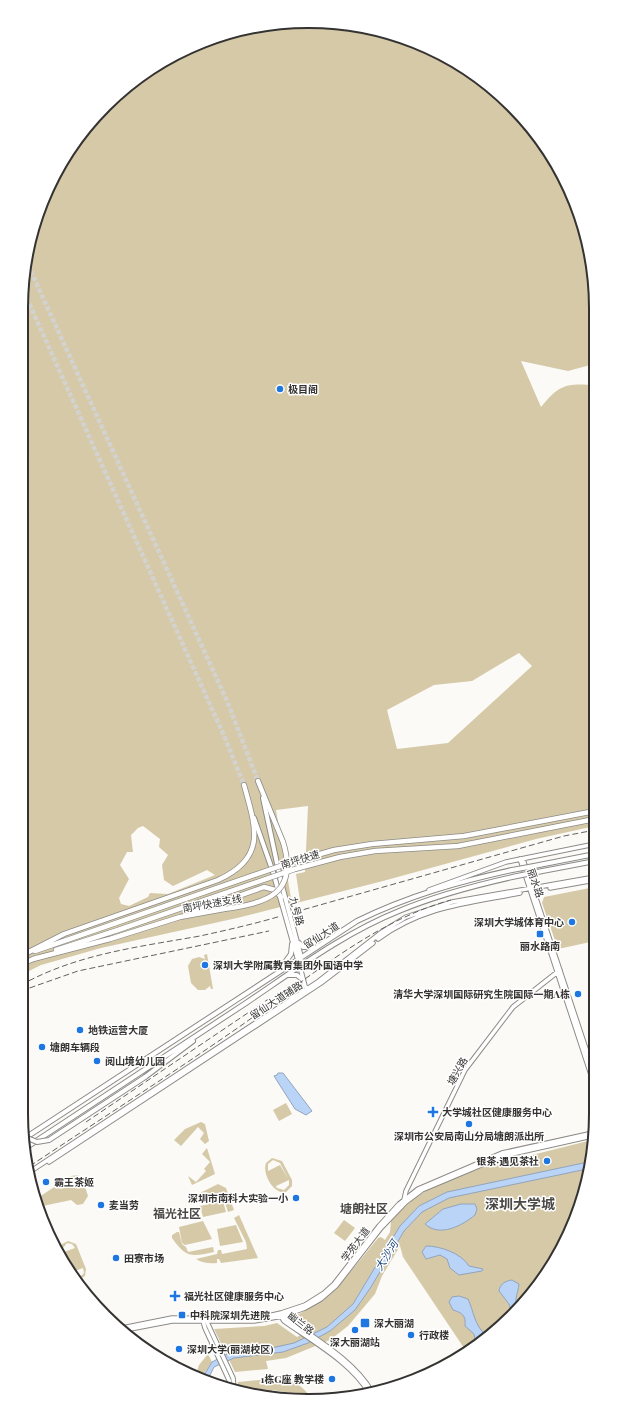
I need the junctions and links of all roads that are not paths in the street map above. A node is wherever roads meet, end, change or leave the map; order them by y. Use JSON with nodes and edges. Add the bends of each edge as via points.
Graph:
{"nodes":[{"id":1,"x":258,"y":781,"type":"tunnel mouth"},
{"id":2,"x":244,"y":785,"type":"tunnel mouth"},
{"id":3,"x":263,"y":795,"type":"junction"},
{"id":4,"x":589,"y":812,"type":"edge"},
{"id":5,"x":252,"y":814,"type":"junction"},
{"id":6,"x":589,"y":820,"type":"edge"},
{"id":7,"x":589,"y":845,"type":"edge"},
{"id":8,"x":589,"y":855,"type":"edge"},
{"id":9,"x":520,"y":859,"type":"junction"},
{"id":10,"x":589,"y":862,"type":"edge"},
{"id":11,"x":589,"y":879,"type":"edge"},
{"id":12,"x":532,"y":890,"type":"junction"},
{"id":13,"x":426,"y":891,"type":"junction"},
{"id":14,"x":281,"y":897,"type":"junction"},
{"id":15,"x":180,"y":917,"type":"junction"},
{"id":16,"x":294,"y":937,"type":"junction"},
{"id":17,"x":318,"y":946,"type":"junction"},
{"id":18,"x":28,"y":952,"type":"edge"},
{"id":19,"x":28,"y":954,"type":"edge"},
{"id":20,"x":300,"y":958,"type":"junction"},
{"id":21,"x":33,"y":959,"type":"junction"},
{"id":22,"x":28,"y":961,"type":"edge"},
{"id":23,"x":300,"y":967,"type":"junction"},
{"id":24,"x":558,"y":971,"type":"junction"},
{"id":25,"x":273,"y":975,"type":"junction"},
{"id":26,"x":286,"y":976,"type":"junction"},
{"id":27,"x":303,"y":980,"type":"junction"},
{"id":28,"x":308,"y":989,"type":"junction"},
{"id":29,"x":212,"y":1026,"type":"junction"},
{"id":30,"x":589,"y":1060,"type":"edge"},
{"id":31,"x":589,"y":1068,"type":"edge"},
{"id":32,"x":29,"y":1134,"type":"edge"},
{"id":33,"x":588,"y":1134,"type":"edge"},
{"id":34,"x":588,"y":1137,"type":"edge"},
{"id":35,"x":29,"y":1139,"type":"edge"},
{"id":36,"x":30,"y":1145,"type":"edge"},
{"id":37,"x":34,"y":1171,"type":"edge"},
{"id":38,"x":34,"y":1171,"type":"edge"},
{"id":39,"x":408,"y":1189,"type":"junction"},
{"id":40,"x":412,"y":1193,"type":"junction"},
{"id":41,"x":404,"y":1202,"type":"junction"},
{"id":42,"x":281,"y":1315,"type":"junction"},
{"id":43,"x":204,"y":1319,"type":"junction"},
{"id":44,"x":127,"y":1327,"type":"edge"},
{"id":45,"x":130,"y":1329,"type":"edge"},
{"id":46,"x":320,"y":1345,"type":"junction"},
{"id":47,"x":228,"y":1382,"type":"edge"},
{"id":48,"x":234,"y":1383,"type":"edge"},
{"id":49,"x":369,"y":1387,"type":"edge"},
{"id":50,"x":365,"y":1388,"type":"edge"}],
"edges":[{"from":1,"to":3,"type":"highway","name":"南坪快速支线"},
{"from":2,"to":5,"type":"highway","name":"南坪快速支线"},
{"from":3,"to":15,"type":"highway","name":"南坪快速支线","bridge":true,"via":[[287,856],[288,869],[278,891],[260,902]]},
{"from":3,"to":16,"type":"main road","name":"九号路"},
{"from":4,"to":19,"type":"highway","name":"南坪快速","bridge":true,"via":[[451,838],[372,844],[334,850],[289,863]]},
{"from":5,"to":14,"type":"main road","name":"九号路"},
{"from":5,"to":18,"type":"highway","name":"南坪快速支线","via":[[254,835],[251,854],[246,862],[230,875],[64,934]]},
{"from":6,"to":21,"type":"highway","name":"南坪快速","bridge":true,"via":[[463,845],[375,851],[340,857],[289,871]]},
{"from":7,"to":9,"type":"main road"},
{"from":8,"to":13,"type":"main road","name":"留仙大道","bridge":true,"via":[[512,870]]},
{"from":9,"to":12,"type":"main road","name":"丽水路","via":[[524,862]]},
{"from":9,"to":13,"type":"main road","via":[[472,873]]},
{"from":10,"to":23,"type":"main road","name":"留仙大道","bridge":true,"via":[[452,892],[398,911],[357,932]]},
{"from":11,"to":12,"type":"main road","name":"留仙大道辅路"},
{"from":12,"to":24,"type":"main road","name":"丽水路"},
{"from":12,"to":28,"type":"main road","name":"留仙大道辅路","via":[[452,902],[406,917],[382,932]]},
{"from":12,"to":37,"type":"main road","name":"留仙大道辅路","via":[[446,907],[402,923],[321,984]]},
{"from":13,"to":17,"type":"main road","name":"留仙大道","via":[[380,910]]},
{"from":14,"to":15,"type":"highway","via":[[275,890],[264,887]]},
{"from":14,"to":16,"type":"main road","name":"九号路"},
{"from":15,"to":21,"type":"highway","name":"南坪快速支线"},
{"from":16,"to":17,"type":"main road","via":[[303,947]]},
{"from":16,"to":20,"type":"main road","name":"九号路"},
{"from":16,"to":25,"type":"main road","via":[[291,954]]},
{"from":17,"to":20,"type":"main road","name":"留仙大道"},
{"from":20,"to":23,"type":"main road","name":"九号路"},
{"from":20,"to":25,"type":"main road","name":"留仙大道"},
{"from":21,"to":22,"type":"highway","name":"南坪快速"},
{"from":23,"to":26,"type":"main road","name":"留仙大道"},
{"from":23,"to":27,"type":"main road"},
{"from":24,"to":30,"type":"main road","name":"丽水路"},
{"from":24,"to":31,"type":"main road","name":"丽水路"},
{"from":24,"to":39,"type":"main road","name":"塘兴路","via":[[513,1007],[465,1070]]},
{"from":25,"to":32,"type":"main road","name":"留仙大道"},
{"from":26,"to":27,"type":"main road","via":[[294,974]]},
{"from":26,"to":29,"type":"main road","name":"留仙大道"},
{"from":27,"to":28,"type":"main road"},
{"from":28,"to":38,"type":"main road","name":"留仙大道辅路"},
{"from":29,"to":35,"type":"main road","bridge":true,"via":[[145,1077],[49,1140],[37,1142]]},
{"from":29,"to":36,"type":"main road","name":"留仙大道"},
{"from":33,"to":40,"type":"main road","name":"学苑大道","via":[[502,1153],[431,1182]]},
{"from":34,"to":41,"type":"main road","name":"学苑大道","via":[[500,1157],[429,1186]]},
{"from":39,"to":40,"type":"main road"},
{"from":39,"to":41,"type":"main road","name":"塘兴路"},
{"from":40,"to":41,"type":"main road","name":"学苑大道"},
{"from":41,"to":42,"type":"main road","name":"学苑大道","via":[[379,1226],[329,1289],[305,1305]]},
{"from":42,"to":43,"type":"main road","name":"学苑大道","via":[[249,1319]]},
{"from":42,"to":46,"type":"main road","name":"幽兰路"},
{"from":43,"to":44,"type":"main road","name":"学苑大道","via":[[166,1318]]},
{"from":43,"to":45,"type":"main road","name":"学苑大道","via":[[167,1321]]},
{"from":43,"to":47,"type":"main road"},
{"from":43,"to":48,"type":"main road"},
{"from":46,"to":49,"type":"main road","name":"幽兰路","via":[[356,1370]]},
{"from":46,"to":50,"type":"main road","name":"幽兰路","via":[[353,1372]]}]}
